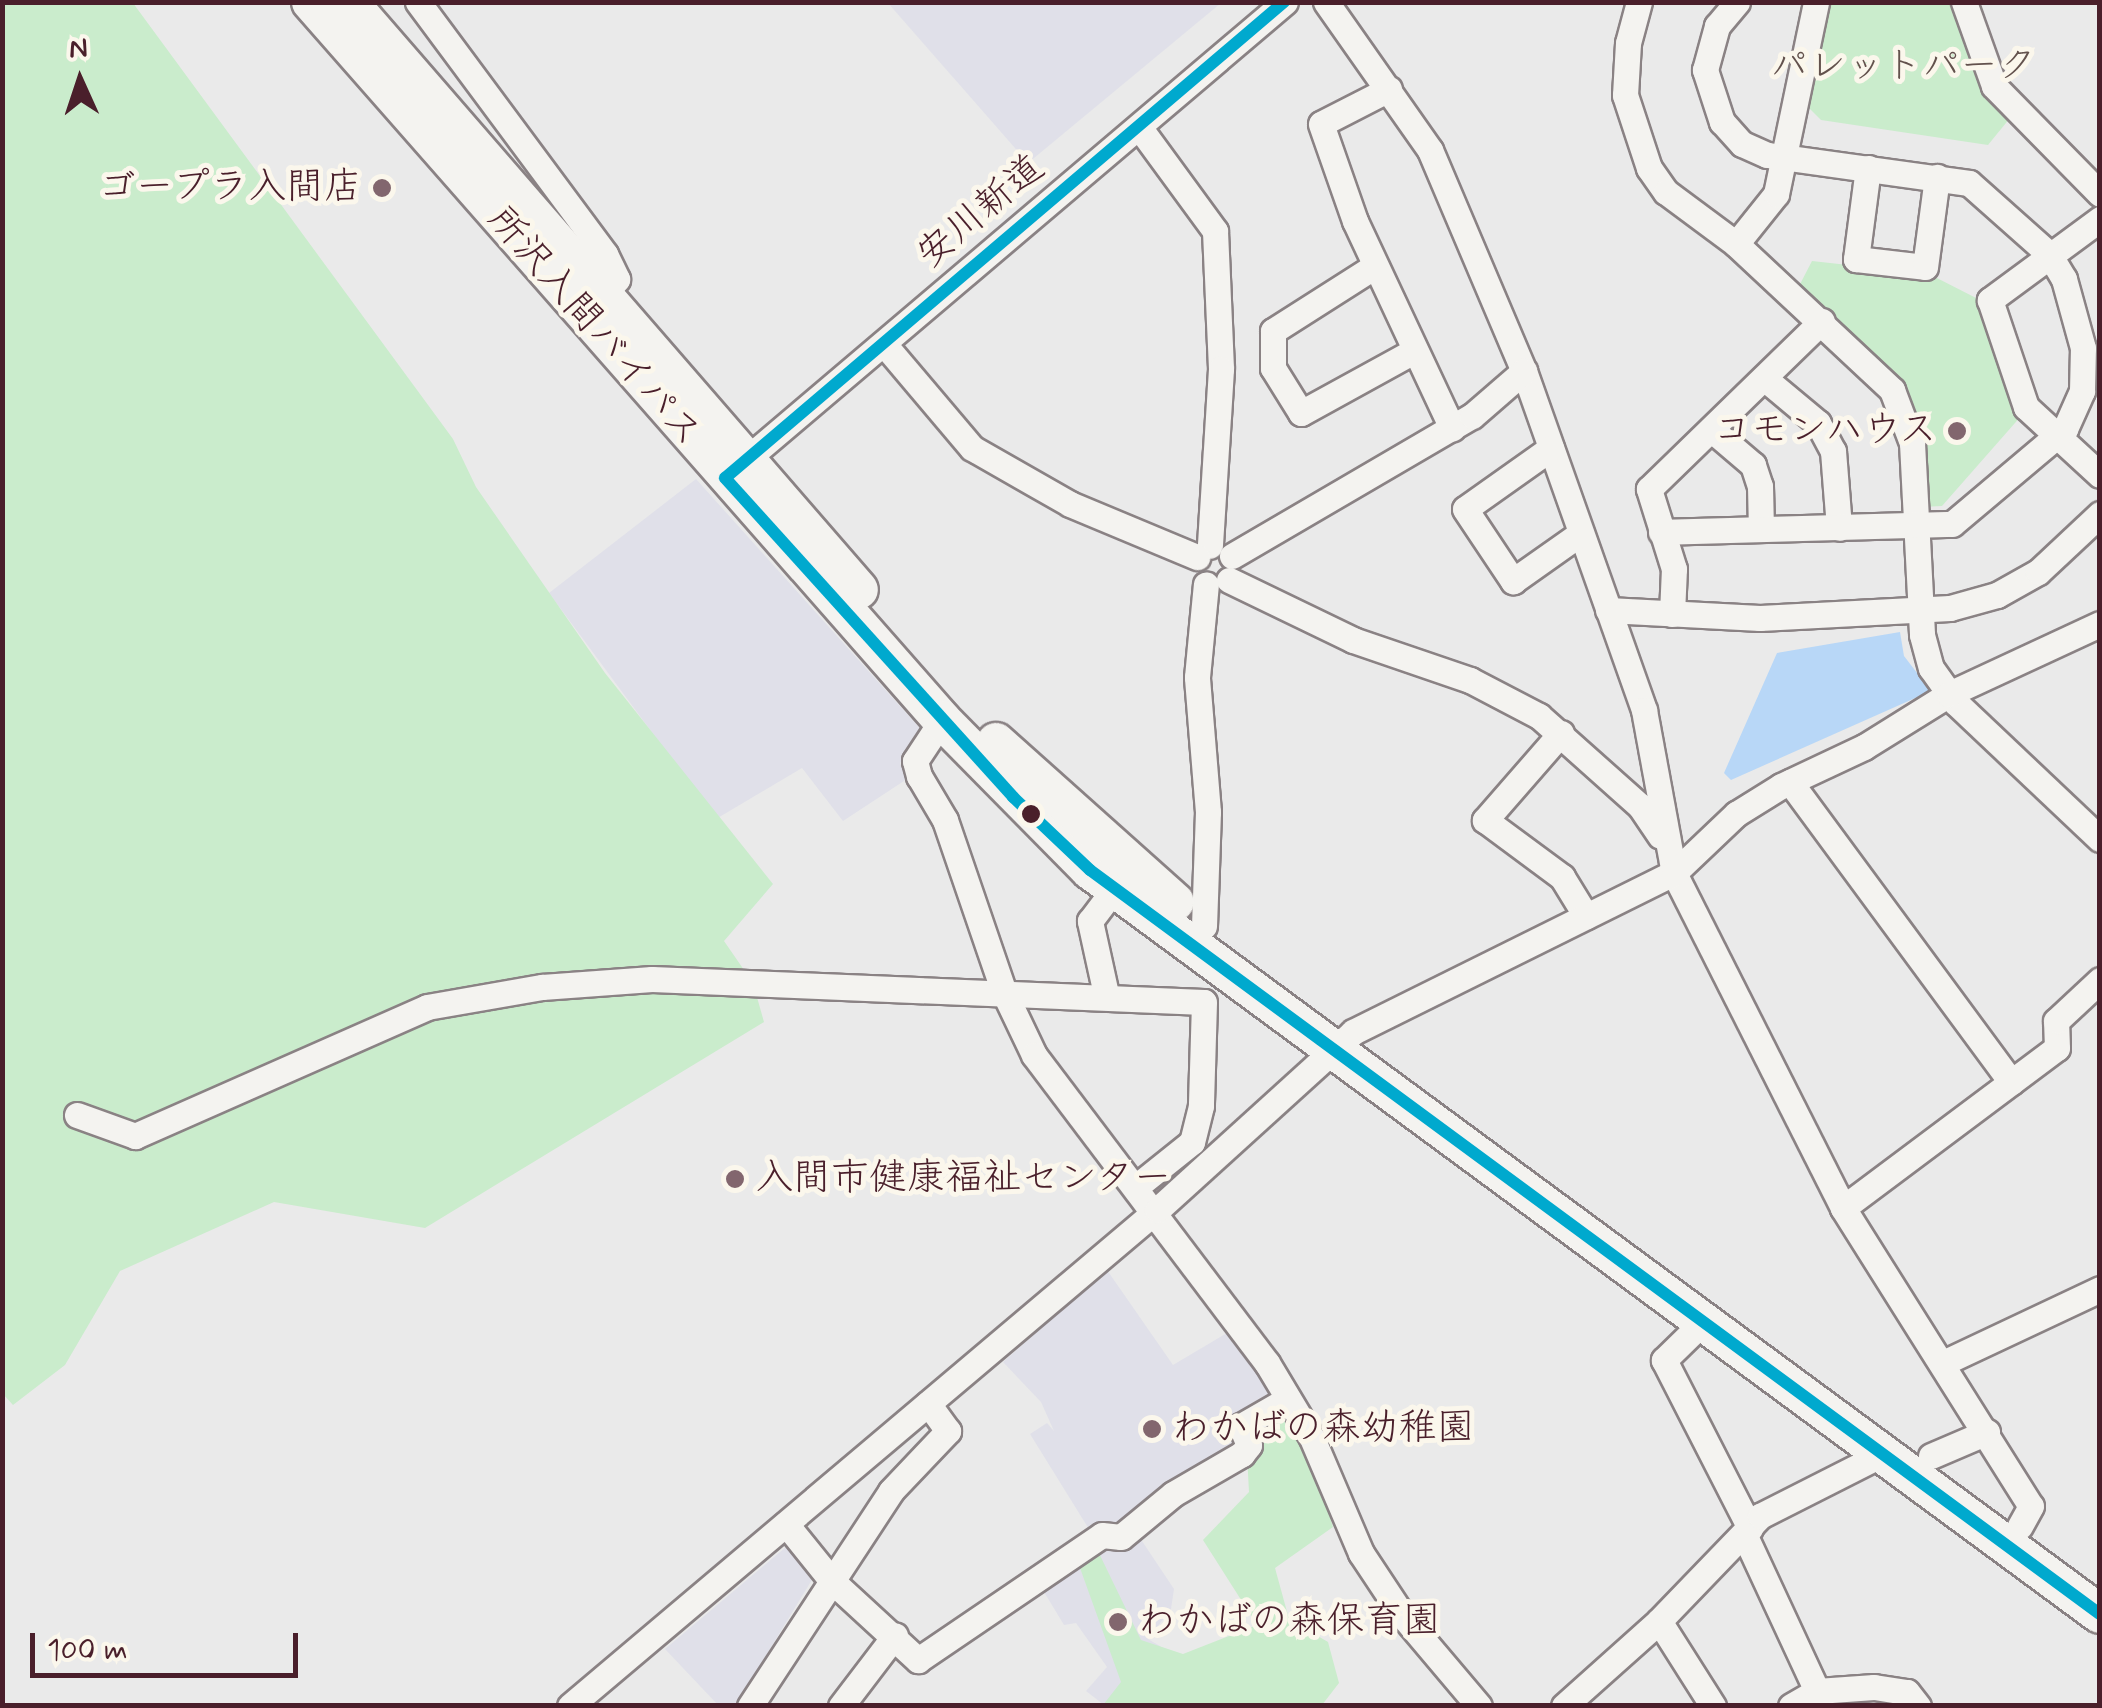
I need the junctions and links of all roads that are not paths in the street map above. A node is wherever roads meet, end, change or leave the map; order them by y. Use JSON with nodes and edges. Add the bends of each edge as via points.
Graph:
{"nodes":[{"id":1,"x":311,"y":2,"type":"edge"},
{"id":2,"x":349,"y":2,"type":"edge"},
{"id":3,"x":418,"y":2,"type":"edge"},
{"id":4,"x":1285,"y":2,"type":"edge"},
{"id":5,"x":1326,"y":2,"type":"edge"},
{"id":6,"x":1640,"y":2,"type":"edge"},
{"id":7,"x":1737,"y":2,"type":"edge"},
{"id":8,"x":1816,"y":2,"type":"edge"},
{"id":9,"x":1964,"y":2,"type":"edge"},
{"id":10,"x":1389,"y":89,"type":"junction"},
{"id":11,"x":1139,"y":127,"type":"junction"},
{"id":12,"x":1783,"y":158,"type":"junction"},
{"id":13,"x":1868,"y":168,"type":"junction"},
{"id":14,"x":1937,"y":177,"type":"junction"},
{"id":15,"x":2100,"y":194,"type":"edge"},
{"id":16,"x":2100,"y":220,"type":"edge"},
{"id":17,"x":1736,"y":244,"type":"junction"},
{"id":18,"x":2049,"y":254,"type":"junction"},
{"id":19,"x":1374,"y":266,"type":"junction"},
{"id":20,"x":604,"y":294,"type":"junction"},
{"id":21,"x":1822,"y":321,"type":"junction"},
{"id":22,"x":884,"y":344,"type":"junction"},
{"id":23,"x":1414,"y":350,"type":"junction"},
{"id":24,"x":1524,"y":371,"type":"junction"},
{"id":25,"x":1764,"y":378,"type":"junction"},
{"id":26,"x":1452,"y":428,"type":"junction"},
{"id":27,"x":1712,"y":430,"type":"junction"},
{"id":28,"x":2057,"y":437,"type":"junction"},
{"id":29,"x":1551,"y":448,"type":"junction"},
{"id":30,"x":736,"y":469,"type":"junction"},
{"id":31,"x":2100,"y":475,"type":"edge"},
{"id":32,"x":2100,"y":514,"type":"edge"},
{"id":33,"x":1914,"y":525,"type":"junction"},
{"id":34,"x":1839,"y":528,"type":"junction"},
{"id":35,"x":1760,"y":529,"type":"junction"},
{"id":36,"x":1581,"y":532,"type":"junction"},
{"id":37,"x":1661,"y":532,"type":"junction"},
{"id":38,"x":1215,"y":564,"type":"junction"},
{"id":39,"x":1608,"y":610,"type":"junction"},
{"id":40,"x":1920,"y":610,"type":"junction"},
{"id":41,"x":1672,"y":614,"type":"junction"},
{"id":42,"x":2100,"y":624,"type":"edge"},
{"id":43,"x":1949,"y":694,"type":"junction"},
{"id":44,"x":942,"y":720,"type":"junction"},
{"id":45,"x":1561,"y":734,"type":"junction"},
{"id":46,"x":1790,"y":782,"type":"junction"},
{"id":47,"x":2100,"y":839,"type":"edge"},
{"id":48,"x":1665,"y":845,"type":"junction"},
{"id":49,"x":1674,"y":873,"type":"junction"},
{"id":50,"x":1114,"y":888,"type":"junction"},
{"id":51,"x":1586,"y":916,"type":"junction"},
{"id":52,"x":1204,"y":926,"type":"junction"},
{"id":53,"x":2100,"y":980,"type":"edge"},
{"id":54,"x":1004,"y":992,"type":"junction"},
{"id":55,"x":1106,"y":994,"type":"junction"},
{"id":56,"x":1345,"y":1039,"type":"junction"},
{"id":57,"x":2011,"y":1082,"type":"junction"},
{"id":58,"x":77,"y":1115,"type":"dead end"},
{"id":59,"x":1137,"y":1186,"type":"junction"},
{"id":60,"x":1843,"y":1208,"type":"junction"},
{"id":61,"x":1157,"y":1210,"type":"junction"},
{"id":62,"x":2100,"y":1290,"type":"edge"},
{"id":63,"x":1706,"y":1319,"type":"junction"},
{"id":64,"x":1943,"y":1363,"type":"junction"},
{"id":65,"x":1288,"y":1399,"type":"junction"},
{"id":66,"x":928,"y":1403,"type":"junction"},
{"id":67,"x":1987,"y":1432,"type":"junction"},
{"id":68,"x":1886,"y":1452,"type":"junction"},
{"id":69,"x":1931,"y":1456,"type":"junction"},
{"id":70,"x":786,"y":1524,"type":"junction"},
{"id":71,"x":2020,"y":1526,"type":"junction"},
{"id":72,"x":1748,"y":1532,"type":"junction"},
{"id":73,"x":832,"y":1581,"type":"junction"},
{"id":74,"x":2100,"y":1582,"type":"edge"},
{"id":75,"x":2100,"y":1614,"type":"edge"},
{"id":76,"x":1659,"y":1622,"type":"junction"},
{"id":77,"x":895,"y":1635,"type":"junction"},
{"id":78,"x":1817,"y":1691,"type":"junction"},
{"id":79,"x":570,"y":1706,"type":"edge"},
{"id":80,"x":750,"y":1706,"type":"edge"},
{"id":81,"x":841,"y":1706,"type":"edge"},
{"id":82,"x":1479,"y":1706,"type":"edge"},
{"id":83,"x":1564,"y":1706,"type":"edge"},
{"id":84,"x":1713,"y":1706,"type":"edge"},
{"id":85,"x":1791,"y":1706,"type":"edge"},
{"id":86,"x":1918,"y":1706,"type":"edge"}],
"edges":[{"from":1,"to":30,"type":"highway","name":"所沢入間バイパス"},
{"from":2,"to":20,"type":"highway","name":"所沢入間バイパス"},
{"from":3,"to":20,"type":"street","via":[[605,254],[618,279]]},
{"from":4,"to":11,"type":"street","name":"安川新道"},
{"from":5,"to":10,"type":"street"},
{"from":6,"to":17,"type":"street","via":[[1624,71],[1638,144],[1666,192]]},
{"from":7,"to":12,"type":"street","via":[[1710,46],[1711,101],[1742,144]]},
{"from":8,"to":12,"type":"street"},
{"from":9,"to":15,"type":"street","via":[[1994,86]]},
{"from":10,"to":19,"type":"street","via":[[1321,124]]},
{"from":10,"to":24,"type":"street","via":[[1430,150]]},
{"from":11,"to":22,"type":"street","name":"安川新道"},
{"from":11,"to":38,"type":"street","via":[[1215,231],[1221,369]]},
{"from":12,"to":13,"type":"street"},
{"from":12,"to":17,"type":"street","via":[[1776,194]]},
{"from":13,"to":14,"type":"street"},
{"from":13,"to":14,"type":"street","via":[[1856,259],[1924,268]]},
{"from":14,"to":18,"type":"street","via":[[1969,183]]},
{"from":16,"to":18,"type":"street"},
{"from":17,"to":21,"type":"street"},
{"from":18,"to":28,"type":"street","via":[[2064,279],[2084,362],[2078,408]]},
{"from":18,"to":28,"type":"street","via":[[1990,300],[2026,407]]},
{"from":19,"to":23,"type":"street"},
{"from":19,"to":23,"type":"street","via":[[1273,331],[1273,368],[1301,412]]},
{"from":20,"to":30,"type":"highway","name":"所沢入間バイパス"},
{"from":21,"to":25,"type":"street"},
{"from":21,"to":33,"type":"street","via":[[1873,367],[1904,415]]},
{"from":22,"to":30,"type":"street","name":"安川新道"},
{"from":22,"to":38,"type":"street","via":[[972,448],[1070,504]]},
{"from":23,"to":26,"type":"street"},
{"from":24,"to":26,"type":"street"},
{"from":24,"to":29,"type":"street"},
{"from":25,"to":27,"type":"street"},
{"from":25,"to":34,"type":"street","via":[[1818,423],[1833,450]]},
{"from":26,"to":38,"type":"street"},
{"from":27,"to":35,"type":"street","via":[[1752,466],[1760,486]]},
{"from":27,"to":37,"type":"street","via":[[1649,490]]},
{"from":28,"to":31,"type":"street"},
{"from":28,"to":33,"type":"street","via":[[1971,514],[1952,524]]},
{"from":29,"to":36,"type":"street"},
{"from":29,"to":36,"type":"street","via":[[1465,510],[1513,581]]},
{"from":30,"to":44,"type":"highway","name":"所沢入間バイパス"},
{"from":30,"to":52,"type":"highway","name":"所沢入間バイパス","via":[[1025,772]]},
{"from":32,"to":40,"type":"street","via":[[2016,586],[1974,603]]},
{"from":33,"to":34,"type":"street"},
{"from":33,"to":40,"type":"street"},
{"from":34,"to":35,"type":"street"},
{"from":35,"to":37,"type":"street"},
{"from":36,"to":39,"type":"street"},
{"from":37,"to":41,"type":"street","via":[[1674,569]]},
{"from":38,"to":45,"type":"street","via":[[1353,640],[1470,680]]},
{"from":38,"to":52,"type":"street","via":[[1198,677],[1208,812]]},
{"from":39,"to":41,"type":"street"},
{"from":39,"to":48,"type":"street","via":[[1644,710]]},
{"from":40,"to":41,"type":"street","via":[[1760,618]]},
{"from":40,"to":43,"type":"street","via":[[1925,652]]},
{"from":42,"to":43,"type":"street"},
{"from":43,"to":46,"type":"street","via":[[1864,747]]},
{"from":43,"to":47,"type":"street"},
{"from":44,"to":50,"type":"highway","name":"所沢入間バイパス","via":[[1013,797]]},
{"from":44,"to":54,"type":"street","via":[[915,761],[918,776],[945,820]]},
{"from":45,"to":48,"type":"street","via":[[1640,806]]},
{"from":45,"to":51,"type":"street","via":[[1485,820],[1562,877]]},
{"from":46,"to":49,"type":"street","via":[[1736,814]]},
{"from":46,"to":57,"type":"street"},
{"from":48,"to":49,"type":"street"},
{"from":49,"to":51,"type":"street"},
{"from":49,"to":60,"type":"street"},
{"from":50,"to":55,"type":"street","via":[[1090,921]]},
{"from":50,"to":56,"type":"highway","name":"所沢入間バイパス"},
{"from":51,"to":56,"type":"street"},
{"from":52,"to":56,"type":"highway","name":"所沢入間バイパス"},
{"from":53,"to":57,"type":"street","via":[[2056,1021],[2056,1048]]},
{"from":54,"to":55,"type":"street"},
{"from":54,"to":58,"type":"street","via":[[652,979],[542,987],[426,1007],[135,1136]]},
{"from":54,"to":59,"type":"street","via":[[1068,1108]]},
{"from":55,"to":59,"type":"street","via":[[1204,1002],[1202,1090],[1192,1142]]},
{"from":56,"to":61,"type":"street"},
{"from":56,"to":63,"type":"highway","name":"所沢入間バイパス"},
{"from":56,"to":69,"type":"highway","name":"所沢入間バイパス"},
{"from":57,"to":60,"type":"street"},
{"from":59,"to":61,"type":"street"},
{"from":60,"to":64,"type":"street"},
{"from":61,"to":65,"type":"street"},
{"from":61,"to":66,"type":"street"},
{"from":62,"to":64,"type":"street"},
{"from":63,"to":68,"type":"highway","name":"所沢入間バイパス"},
{"from":63,"to":72,"type":"street","via":[[1664,1360]]},
{"from":64,"to":67,"type":"street"},
{"from":65,"to":77,"type":"street","via":[[1240,1426],[1249,1445],[1242,1454],[1174,1494],[1121,1537],[1102,1535],[918,1660]]},
{"from":65,"to":82,"type":"street","via":[[1360,1553]]},
{"from":66,"to":70,"type":"street"},
{"from":66,"to":73,"type":"street","via":[[948,1431],[892,1491]]},
{"from":67,"to":69,"type":"street"},
{"from":67,"to":71,"type":"street","via":[[2031,1506]]},
{"from":68,"to":72,"type":"street","via":[[1760,1516]]},
{"from":68,"to":75,"type":"highway","name":"所沢入間バイパス"},
{"from":69,"to":71,"type":"highway","name":"所沢入間バイパス"},
{"from":70,"to":73,"type":"street"},
{"from":70,"to":79,"type":"street"},
{"from":71,"to":74,"type":"highway","name":"所沢入間バイパス"},
{"from":72,"to":76,"type":"street"},
{"from":72,"to":78,"type":"street"},
{"from":73,"to":77,"type":"street"},
{"from":73,"to":80,"type":"street"},
{"from":76,"to":83,"type":"street"},
{"from":76,"to":84,"type":"street"},
{"from":77,"to":81,"type":"street"},
{"from":78,"to":85,"type":"street"},
{"from":78,"to":86,"type":"street","via":[[1874,1687],[1907,1692]]}]}
